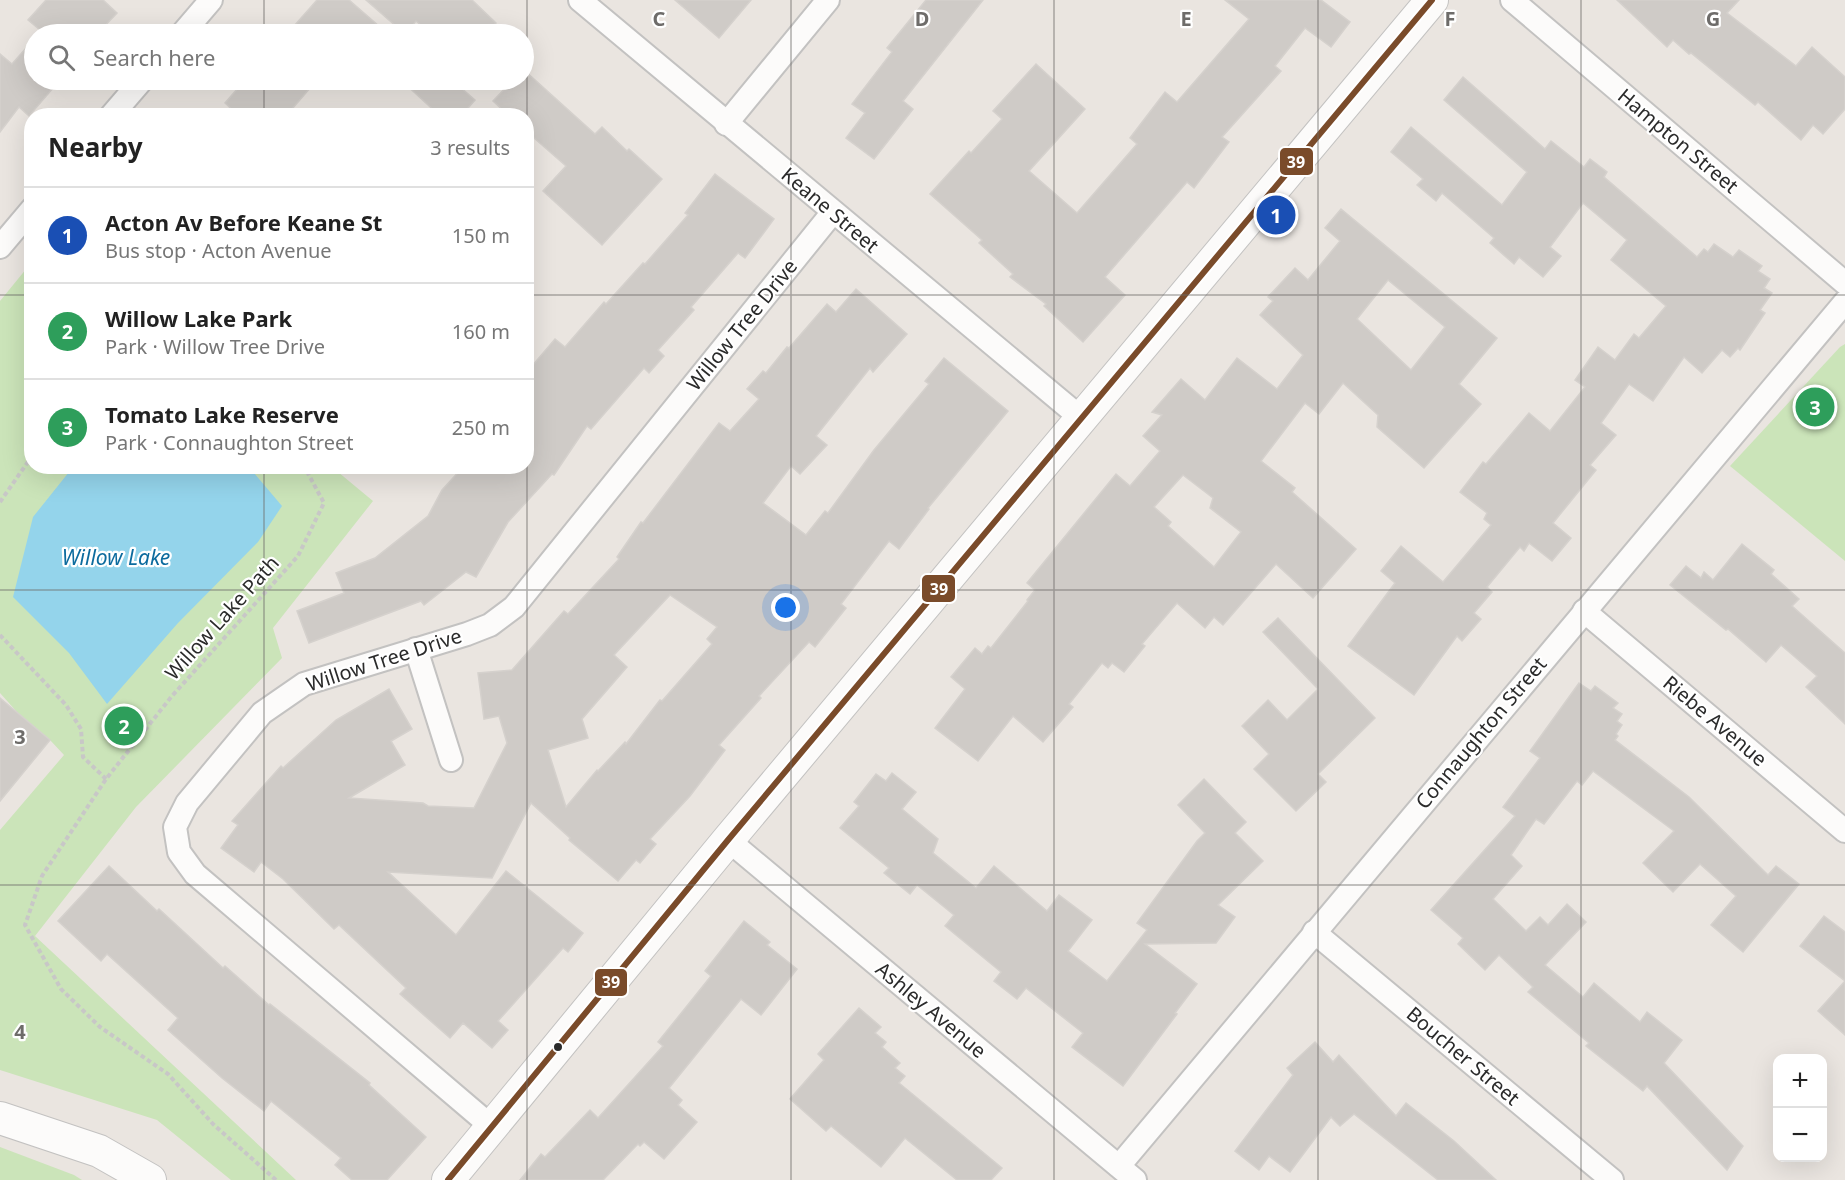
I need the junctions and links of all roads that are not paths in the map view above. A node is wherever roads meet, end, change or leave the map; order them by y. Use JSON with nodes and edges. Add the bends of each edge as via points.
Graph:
{"nodes":[{"id":1,"x":212,"y":0,"type":"edge"},
{"id":2,"x":580,"y":0,"type":"edge"},
{"id":3,"x":828,"y":0,"type":"edge"},
{"id":4,"x":1432,"y":0,"type":"edge"},
{"id":5,"x":1512,"y":0,"type":"edge"},
{"id":6,"x":191,"y":24,"type":"edge"},
{"id":7,"x":133,"y":90,"type":"edge"},
{"id":8,"x":118,"y":108,"type":"edge"},
{"id":9,"x":726,"y":124,"type":"junction"},
{"id":10,"x":833,"y":212,"type":"junction"},
{"id":11,"x":24,"y":218,"type":"edge"},
{"id":12,"x":0,"y":247,"type":"edge"},
{"id":13,"x":1845,"y":283,"type":"edge"},
{"id":14,"x":1845,"y":302,"type":"edge"},
{"id":15,"x":1081,"y":418,"type":"junction"},
{"id":16,"x":1584,"y":611,"type":"junction"},
{"id":17,"x":416,"y":650,"type":"junction"},
{"id":18,"x":451,"y":760,"type":"dead end"},
{"id":19,"x":1845,"y":831,"type":"edge"},
{"id":20,"x":728,"y":840,"type":"junction"},
{"id":21,"x":1314,"y":932,"type":"junction"},
{"id":22,"x":0,"y":1118,"type":"edge"},
{"id":23,"x":492,"y":1127,"type":"junction"},
{"id":24,"x":1127,"y":1173,"type":"edge"},
{"id":25,"x":150,"y":1180,"type":"edge"},
{"id":26,"x":448,"y":1180,"type":"edge"},
{"id":27,"x":1612,"y":1180,"type":"edge"}],
"edges":[{"from":1,"to":6,"type":"street"},
{"from":2,"to":9,"type":"street","name":"Keane Street"},
{"from":3,"to":9,"type":"street"},
{"from":4,"to":15,"type":"street"},
{"from":5,"to":13,"type":"street","name":"Hampton Street"},
{"from":7,"to":8,"type":"street"},
{"from":9,"to":10,"type":"street","name":"Keane Street"},
{"from":10,"to":15,"type":"street","name":"Keane Street"},
{"from":10,"to":17,"type":"street","name":"Willow Tree Drive","via":[[514,607],[490,625]]},
{"from":11,"to":12,"type":"street"},
{"from":14,"to":16,"type":"street","name":"Connaughton Street"},
{"from":15,"to":20,"type":"street"},
{"from":16,"to":19,"type":"street","name":"Riebe Avenue"},
{"from":16,"to":21,"type":"street","name":"Connaughton Street"},
{"from":17,"to":18,"type":"street"},
{"from":17,"to":23,"type":"street","name":"Willow Tree Drive","via":[[304,684],[262,713],[187,803],[176,827],[179,852],[195,874]]},
{"from":20,"to":23,"type":"street"},
{"from":20,"to":24,"type":"street","name":"Ashley Avenue"},
{"from":21,"to":24,"type":"street","name":"Connaughton Street"},
{"from":21,"to":27,"type":"street","name":"Boucher Street"},
{"from":22,"to":25,"type":"street","via":[[99,1150]]},
{"from":23,"to":26,"type":"street"}]}
